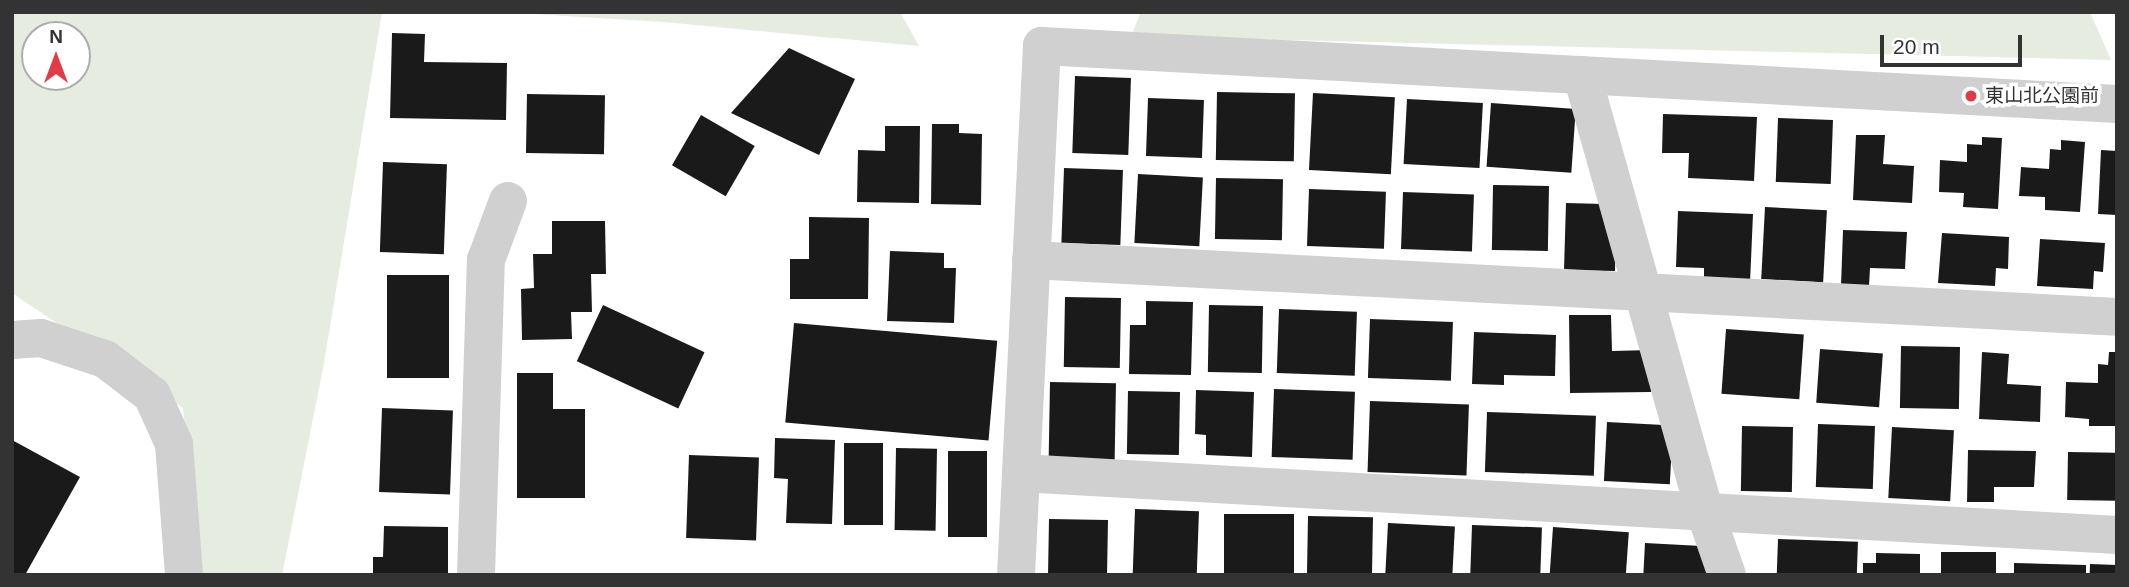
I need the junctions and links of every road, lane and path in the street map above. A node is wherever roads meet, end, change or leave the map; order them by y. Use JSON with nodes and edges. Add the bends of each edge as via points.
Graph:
{"nodes":[{"id":1,"x":1582,"y":75,"type":"junction"},
{"id":2,"x":2117,"y":104,"type":"edge"},
{"id":3,"x":508,"y":201,"type":"dead end"},
{"id":4,"x":1031,"y":260,"type":"junction"},
{"id":5,"x":1643,"y":292,"type":"junction"},
{"id":6,"x":2117,"y":317,"type":"edge"},
{"id":7,"x":12,"y":340,"type":"edge"},
{"id":8,"x":1021,"y":473,"type":"junction"},
{"id":9,"x":1705,"y":512,"type":"junction"},
{"id":10,"x":2117,"y":535,"type":"edge"},
{"id":11,"x":184,"y":575,"type":"edge"},
{"id":12,"x":476,"y":575,"type":"edge"},
{"id":13,"x":1016,"y":575,"type":"edge"},
{"id":14,"x":1727,"y":575,"type":"edge"}],
"edges":[{"from":1,"to":2,"type":"street"},
{"from":1,"to":4,"type":"street","via":[[1042,46]]},
{"from":1,"to":5,"type":"street"},
{"from":3,"to":12,"type":"street","via":[[486,260]]},
{"from":4,"to":5,"type":"street"},
{"from":4,"to":8,"type":"street"},
{"from":5,"to":6,"type":"street"},
{"from":5,"to":9,"type":"street"},
{"from":7,"to":11,"type":"street","via":[[41,338],[105,359],[152,395],[174,444]]},
{"from":8,"to":9,"type":"street"},
{"from":8,"to":13,"type":"street"},
{"from":9,"to":10,"type":"street"},
{"from":9,"to":14,"type":"street"}]}
